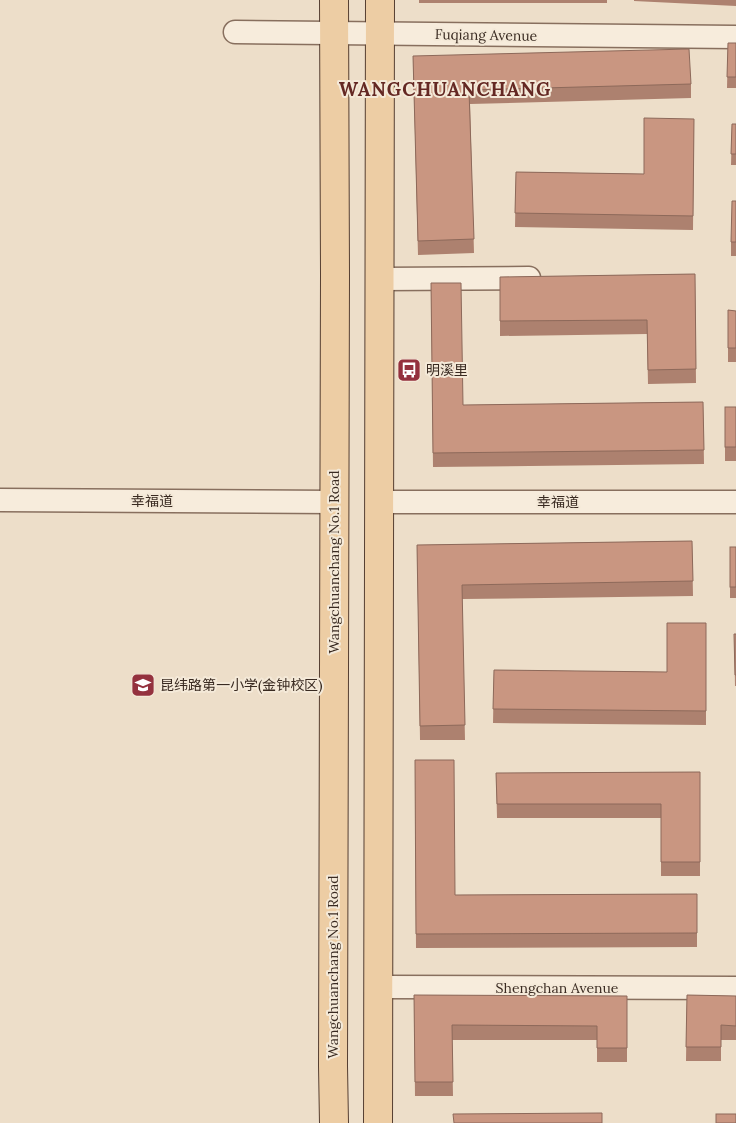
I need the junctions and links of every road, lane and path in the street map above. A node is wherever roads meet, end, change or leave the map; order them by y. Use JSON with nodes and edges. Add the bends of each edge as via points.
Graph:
{"nodes":[{"id":1,"x":334,"y":0,"type":"edge"},
{"id":2,"x":380,"y":0,"type":"edge"},
{"id":3,"x":235,"y":32,"type":"dead end"},
{"id":4,"x":334,"y":33,"type":"junction"},
{"id":5,"x":380,"y":34,"type":"junction"},
{"id":6,"x":736,"y":37,"type":"edge"},
{"id":7,"x":554,"y":278,"type":"edge"},
{"id":8,"x":380,"y":279,"type":"junction"},
{"id":9,"x":0,"y":500,"type":"edge"},
{"id":10,"x":335,"y":502,"type":"junction"},
{"id":11,"x":380,"y":502,"type":"junction"},
{"id":12,"x":736,"y":502,"type":"edge"},
{"id":13,"x":379,"y":987,"type":"junction"},
{"id":14,"x":736,"y":988,"type":"edge"},
{"id":15,"x":334,"y":1123,"type":"edge"},
{"id":16,"x":378,"y":1123,"type":"edge"}],
"edges":[{"from":1,"to":4,"type":"main road","name":"Wangchuanchang No.1 Road"},
{"from":2,"to":5,"type":"main road"},
{"from":3,"to":4,"type":"street","name":"Fuqiang Avenue"},
{"from":4,"to":5,"type":"street","name":"Fuqiang Avenue"},
{"from":4,"to":10,"type":"main road","name":"Wangchuanchang No.1 Road"},
{"from":5,"to":6,"type":"street","name":"Fuqiang Avenue"},
{"from":5,"to":8,"type":"main road"},
{"from":7,"to":8,"type":"street"},
{"from":8,"to":11,"type":"main road"},
{"from":9,"to":10,"type":"street","name":"幸福道"},
{"from":10,"to":15,"type":"main road","name":"Wangchuanchang No.1 Road"},
{"from":11,"to":12,"type":"street","name":"幸福道"},
{"from":11,"to":13,"type":"main road"},
{"from":13,"to":14,"type":"street","name":"Shengchan Avenue"},
{"from":13,"to":16,"type":"main road"}]}
